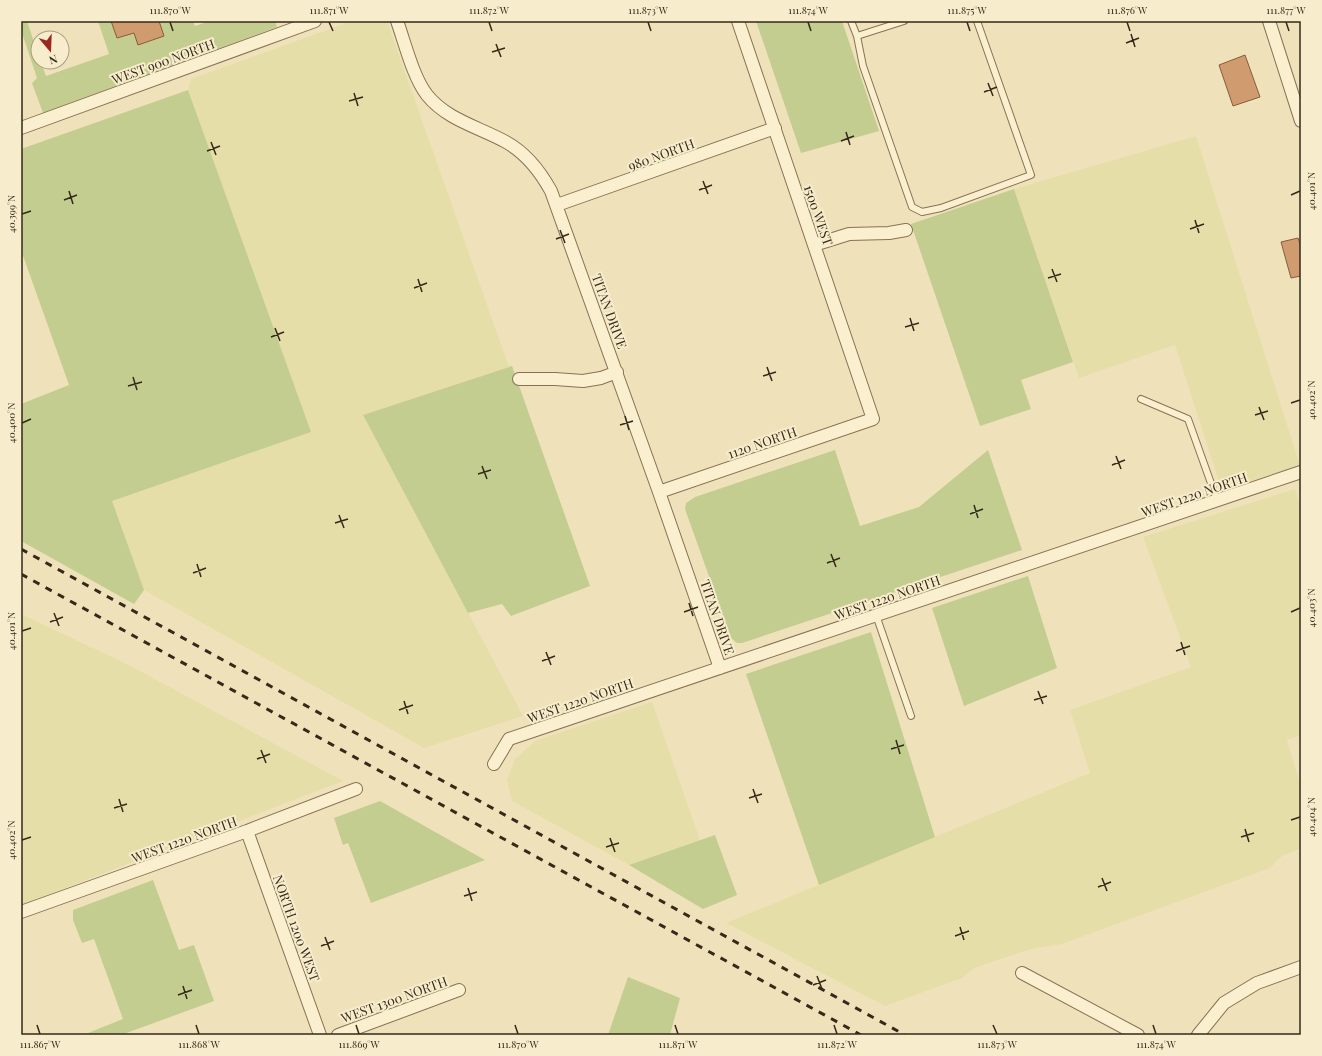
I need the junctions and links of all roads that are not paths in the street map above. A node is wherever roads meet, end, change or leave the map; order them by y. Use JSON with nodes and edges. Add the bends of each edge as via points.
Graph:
{"nodes":[{"id":1,"x":315,"y":21,"type":"edge"},
{"id":2,"x":397,"y":21,"type":"edge"},
{"id":3,"x":738,"y":21,"type":"edge"},
{"id":4,"x":851,"y":21,"type":"edge"},
{"id":5,"x":904,"y":21,"type":"edge"},
{"id":6,"x":977,"y":21,"type":"edge"},
{"id":7,"x":1269,"y":21,"type":"edge"},
{"id":8,"x":856,"y":36,"type":"junction"},
{"id":9,"x":1301,"y":121,"type":"edge"},
{"id":10,"x":21,"y":128,"type":"edge"},
{"id":11,"x":775,"y":128,"type":"junction"},
{"id":12,"x":557,"y":205,"type":"junction"},
{"id":13,"x":906,"y":230,"type":"dead end"},
{"id":14,"x":814,"y":245,"type":"junction"},
{"id":15,"x":617,"y":372,"type":"junction"},
{"id":16,"x":519,"y":380,"type":"dead end"},
{"id":17,"x":1142,"y":398,"type":"dead end"},
{"id":18,"x":873,"y":419,"type":"joint"},
{"id":19,"x":1301,"y":472,"type":"edge"},
{"id":20,"x":659,"y":492,"type":"junction"},
{"id":21,"x":1217,"y":500,"type":"junction"},
{"id":22,"x":876,"y":615,"type":"junction"},
{"id":23,"x":720,"y":668,"type":"junction"},
{"id":24,"x":911,"y":716,"type":"dead end"},
{"id":25,"x":494,"y":764,"type":"dead end"},
{"id":26,"x":356,"y":789,"type":"dead end"},
{"id":27,"x":247,"y":831,"type":"junction"},
{"id":28,"x":21,"y":912,"type":"edge"},
{"id":29,"x":1301,"y":968,"type":"edge"},
{"id":30,"x":1022,"y":973,"type":"dead end"},
{"id":31,"x":459,"y":990,"type":"dead end"},
{"id":32,"x":320,"y":1035,"type":"edge"},
{"id":33,"x":338,"y":1035,"type":"edge"},
{"id":34,"x":1138,"y":1035,"type":"edge"},
{"id":35,"x":1198,"y":1035,"type":"edge"}],
"edges":[{"from":1,"to":10,"type":"street","name":"WEST 900 NORTH"},
{"from":2,"to":12,"type":"street","name":"TITAN DRIVE","via":[[419,82],[428,95],[443,110],[521,152],[543,177]]},
{"from":3,"to":11,"type":"street","name":"1500 WEST"},
{"from":4,"to":8,"type":"lane"},
{"from":5,"to":8,"type":"lane"},
{"from":6,"to":8,"type":"lane","via":[[1031,175],[941,208],[922,212],[912,207],[863,66]]},
{"from":7,"to":9,"type":"street"},
{"from":11,"to":12,"type":"street","name":"980 NORTH"},
{"from":11,"to":14,"type":"street","name":"1500 WEST"},
{"from":12,"to":15,"type":"street","name":"TITAN DRIVE"},
{"from":13,"to":14,"type":"street","via":[[849,234]]},
{"from":14,"to":18,"type":"street","name":"1500 WEST"},
{"from":15,"to":16,"type":"street","via":[[583,381]]},
{"from":15,"to":20,"type":"street","name":"TITAN DRIVE"},
{"from":17,"to":21,"type":"lane","via":[[1188,419]]},
{"from":18,"to":20,"type":"street","name":"1120 NORTH"},
{"from":19,"to":21,"type":"street","name":"WEST 1220 NORTH"},
{"from":20,"to":23,"type":"street","name":"TITAN DRIVE"},
{"from":21,"to":22,"type":"street","name":"WEST 1220 NORTH"},
{"from":22,"to":23,"type":"street","name":"WEST 1220 NORTH"},
{"from":22,"to":24,"type":"lane"},
{"from":23,"to":25,"type":"street","name":"WEST 1220 NORTH","via":[[509,739]]},
{"from":26,"to":27,"type":"street","name":"WEST 1220 NORTH"},
{"from":27,"to":28,"type":"street","name":"WEST 1220 NORTH"},
{"from":27,"to":32,"type":"street","name":"NORTH 1200 WEST"},
{"from":29,"to":35,"type":"street","via":[[1257,983],[1224,1003]]},
{"from":30,"to":34,"type":"street"},
{"from":31,"to":33,"type":"street","name":"WEST 1300 NORTH"}]}
